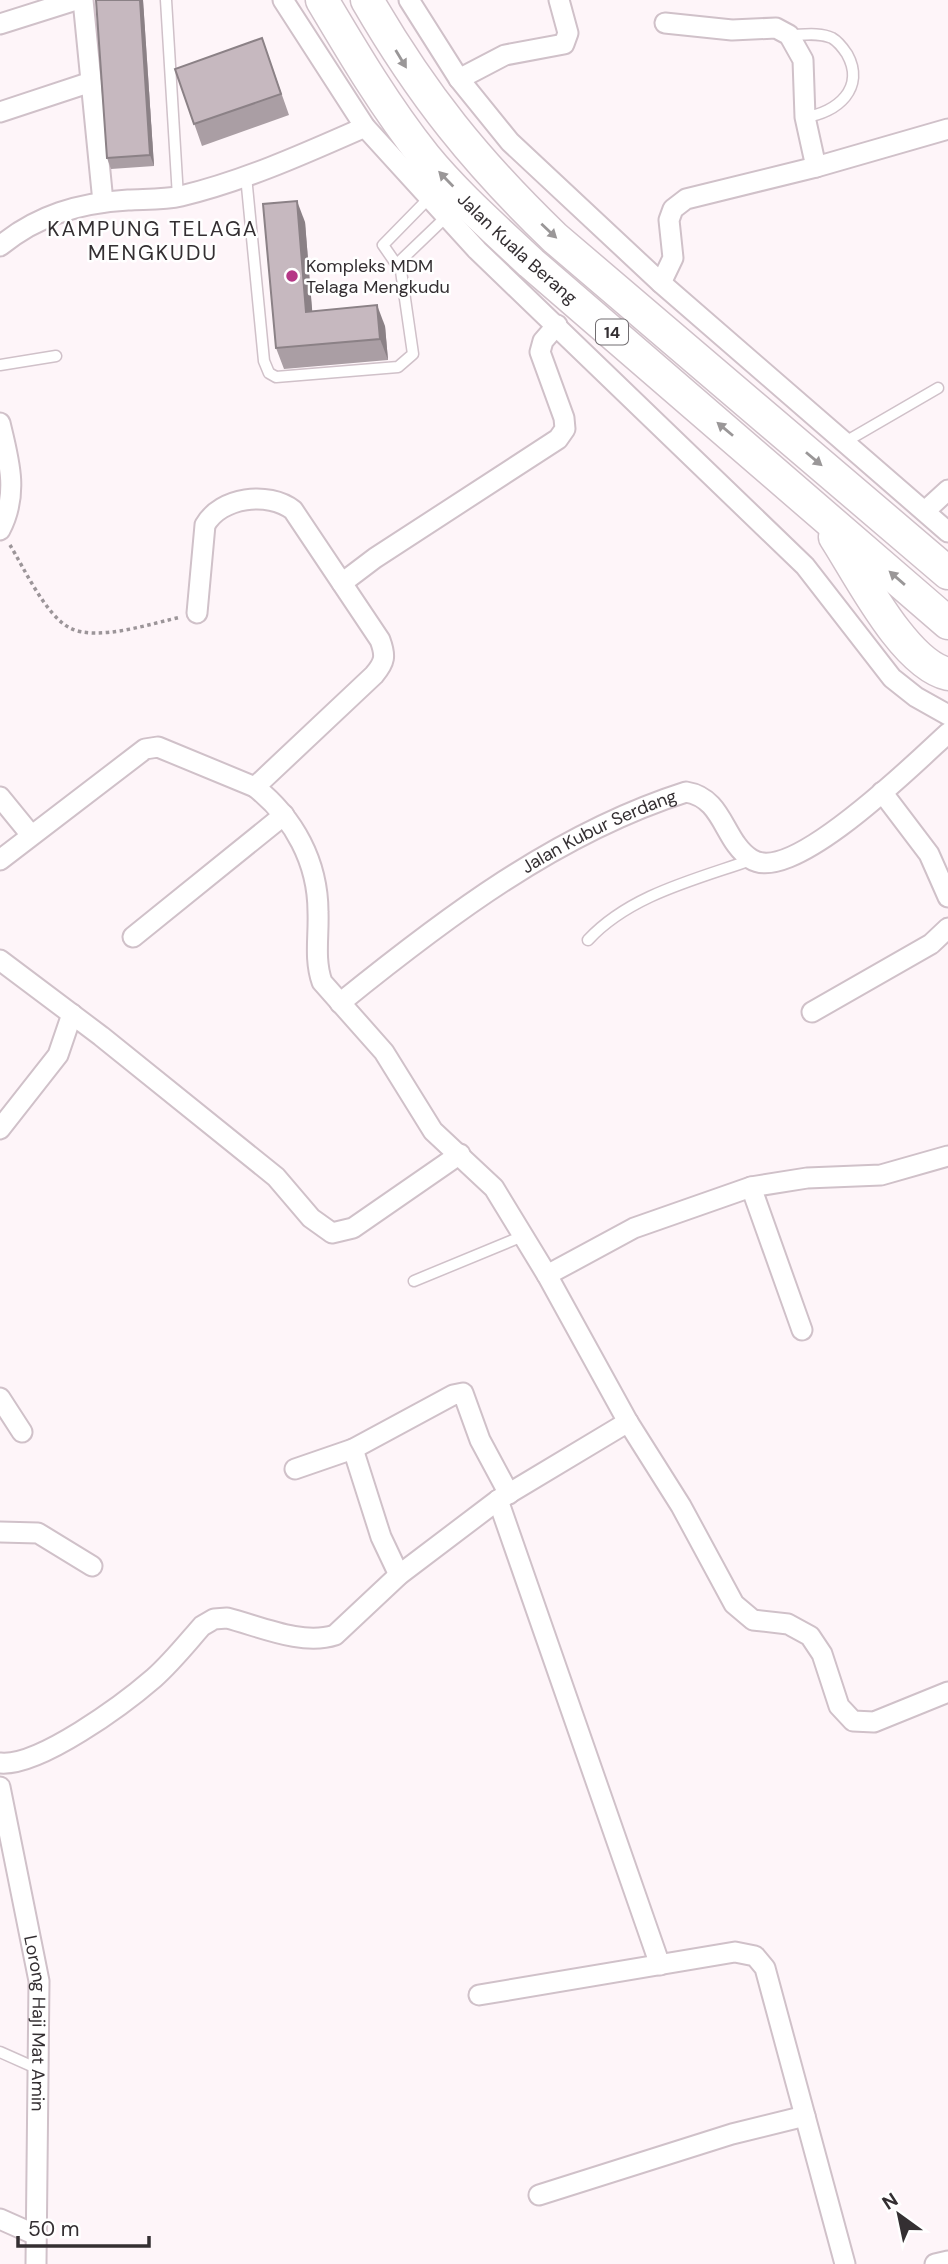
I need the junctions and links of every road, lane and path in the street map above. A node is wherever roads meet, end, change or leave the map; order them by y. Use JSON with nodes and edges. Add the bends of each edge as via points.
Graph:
{"nodes":[{"id":1,"x":76,"y":0,"type":"edge"},
{"id":2,"x":83,"y":0,"type":"edge"},
{"id":3,"x":166,"y":0,"type":"edge"},
{"id":4,"x":283,"y":0,"type":"edge"},
{"id":5,"x":322,"y":0,"type":"edge"},
{"id":6,"x":367,"y":0,"type":"edge"},
{"id":7,"x":409,"y":0,"type":"edge"},
{"id":8,"x":559,"y":0,"type":"edge"},
{"id":9,"x":665,"y":23,"type":"dead end"},
{"id":10,"x":0,"y":24,"type":"edge"},
{"id":11,"x":789,"y":35,"type":"junction"},
{"id":12,"x":458,"y":79,"type":"junction"},
{"id":13,"x":91,"y":82,"type":"junction"},
{"id":14,"x":0,"y":112,"type":"edge"},
{"id":15,"x":805,"y":117,"type":"junction"},
{"id":16,"x":365,"y":127,"type":"junction"},
{"id":17,"x":948,"y":128,"type":"edge"},
{"id":18,"x":816,"y":167,"type":"junction"},
{"id":19,"x":246,"y":176,"type":"junction"},
{"id":20,"x":178,"y":197,"type":"junction"},
{"id":21,"x":429,"y":198,"type":"junction"},
{"id":22,"x":103,"y":202,"type":"junction"},
{"id":23,"x":446,"y":217,"type":"junction"},
{"id":24,"x":0,"y":246,"type":"edge"},
{"id":25,"x":397,"y":264,"type":"junction"},
{"id":26,"x":521,"y":273,"type":"junction"},
{"id":27,"x":661,"y":283,"type":"junction"},
{"id":28,"x":557,"y":325,"type":"junction"},
{"id":29,"x":56,"y":356,"type":"dead end"},
{"id":30,"x":0,"y":366,"type":"edge"},
{"id":31,"x":938,"y":388,"type":"dead end"},
{"id":32,"x":0,"y":423,"type":"edge"},
{"id":33,"x":845,"y":442,"type":"junction"},
{"id":34,"x":948,"y":490,"type":"edge"},
{"id":35,"x":811,"y":502,"type":"junction"},
{"id":36,"x":925,"y":512,"type":"junction"},
{"id":37,"x":0,"y":530,"type":"edge"},
{"id":38,"x":948,"y":532,"type":"edge"},
{"id":39,"x":948,"y":573,"type":"edge"},
{"id":40,"x":342,"y":583,"type":"junction"},
{"id":41,"x":197,"y":614,"type":"joint"},
{"id":42,"x":948,"y":623,"type":"edge"},
{"id":43,"x":905,"y":642,"type":"junction"},
{"id":44,"x":881,"y":663,"type":"junction"},
{"id":45,"x":948,"y":674,"type":"edge"},
{"id":46,"x":948,"y":715,"type":"edge"},
{"id":47,"x":948,"y":733,"type":"edge"},
{"id":48,"x":255,"y":787,"type":"junction"},
{"id":49,"x":882,"y":792,"type":"junction"},
{"id":50,"x":0,"y":797,"type":"edge"},
{"id":51,"x":284,"y":815,"type":"junction"},
{"id":52,"x":31,"y":835,"type":"junction"},
{"id":53,"x":0,"y":860,"type":"edge"},
{"id":54,"x":751,"y":860,"type":"junction"},
{"id":55,"x":948,"y":897,"type":"edge"},
{"id":56,"x":948,"y":928,"type":"edge"},
{"id":57,"x":132,"y":937,"type":"dead end"},
{"id":58,"x":588,"y":940,"type":"dead end"},
{"id":59,"x":0,"y":960,"type":"edge"},
{"id":60,"x":341,"y":1003,"type":"junction"},
{"id":61,"x":812,"y":1012,"type":"dead end"},
{"id":62,"x":72,"y":1014,"type":"junction"},
{"id":63,"x":0,"y":1129,"type":"edge"},
{"id":64,"x":460,"y":1154,"type":"junction"},
{"id":65,"x":948,"y":1156,"type":"edge"},
{"id":66,"x":751,"y":1187,"type":"junction"},
{"id":67,"x":523,"y":1236,"type":"junction"},
{"id":68,"x":547,"y":1275,"type":"junction"},
{"id":69,"x":414,"y":1281,"type":"dead end"},
{"id":70,"x":802,"y":1330,"type":"dead end"},
{"id":71,"x":0,"y":1398,"type":"edge"},
{"id":72,"x":628,"y":1422,"type":"junction"},
{"id":73,"x":22,"y":1432,"type":"dead end"},
{"id":74,"x":353,"y":1449,"type":"junction"},
{"id":75,"x":295,"y":1469,"type":"dead end"},
{"id":76,"x":503,"y":1497,"type":"junction"},
{"id":77,"x":0,"y":1532,"type":"edge"},
{"id":78,"x":92,"y":1566,"type":"dead end"},
{"id":79,"x":399,"y":1575,"type":"junction"},
{"id":80,"x":948,"y":1692,"type":"edge"},
{"id":81,"x":0,"y":1763,"type":"edge"},
{"id":82,"x":0,"y":1787,"type":"edge"},
{"id":83,"x":660,"y":1965,"type":"junction"},
{"id":84,"x":479,"y":1994,"type":"dead end"},
{"id":85,"x":0,"y":2052,"type":"edge"},
{"id":86,"x":36,"y":2068,"type":"junction"},
{"id":87,"x":805,"y":2116,"type":"junction"},
{"id":88,"x":539,"y":2194,"type":"dead end"},
{"id":89,"x":0,"y":2219,"type":"edge"},
{"id":90,"x":36,"y":2235,"type":"junction"},
{"id":91,"x":948,"y":2261,"type":"edge"},
{"id":92,"x":36,"y":2264,"type":"edge"},
{"id":93,"x":845,"y":2264,"type":"edge"},
{"id":94,"x":935,"y":2264,"type":"edge"}],
"edges":[{"from":1,"to":10,"type":"street"},
{"from":2,"to":13,"type":"street"},
{"from":3,"to":20,"type":"lane"},
{"from":4,"to":16,"type":"street"},
{"from":26,"to":5,"type":"highway","name":"Jalan Kuala Berang","number":"14","one_way":true,"via":[[373,86]]},
{"from":6,"to":39,"type":"highway","name":"Jalan Kuala Berang","number":"14","one_way":true,"via":[[405,65],[453,132],[518,202]]},
{"from":7,"to":12,"type":"street"},
{"from":8,"to":12,"type":"street","via":[[568,33],[564,44],[505,55]]},
{"from":9,"to":11,"type":"street","via":[[732,30],[776,28]]},
{"from":11,"to":15,"type":"street","via":[[803,60]]},
{"from":11,"to":15,"type":"lane","via":[[832,38],[851,62],[851,89],[844,101],[832,110]]},
{"from":12,"to":27,"type":"street","via":[[510,142]]},
{"from":13,"to":14,"type":"street"},
{"from":13,"to":22,"type":"street"},
{"from":15,"to":18,"type":"street"},
{"from":16,"to":19,"type":"street"},
{"from":16,"to":21,"type":"street"},
{"from":17,"to":18,"type":"street"},
{"from":18,"to":27,"type":"street","via":[[686,199],[673,209],[669,220],[673,258]]},
{"from":19,"to":20,"type":"street"},
{"from":19,"to":25,"type":"lane","via":[[264,361],[269,373],[276,377],[398,367],[408,361],[412,345]]},
{"from":20,"to":22,"type":"street"},
{"from":21,"to":23,"type":"street"},
{"from":21,"to":25,"type":"lane","via":[[385,241],[384,248]]},
{"from":22,"to":24,"type":"street","via":[[48,214]]},
{"from":23,"to":25,"type":"lane"},
{"from":23,"to":26,"type":"street"},
{"from":26,"to":28,"type":"street"},
{"from":35,"to":26,"type":"highway","name":"Jalan Kuala Berang","number":"14","one_way":true},
{"from":27,"to":33,"type":"street"},
{"from":28,"to":40,"type":"street","via":[[540,352],[564,418],[565,429],[558,439]]},
{"from":28,"to":44,"type":"street","via":[[805,566]]},
{"from":29,"to":30,"type":"lane"},
{"from":31,"to":33,"type":"lane"},
{"from":32,"to":37,"type":"street","via":[[12,488],[9,513]]},
{"from":33,"to":36,"type":"street"},
{"from":34,"to":36,"type":"street"},
{"from":42,"to":35,"type":"highway","name":"Jalan Kuala Berang","number":"14","one_way":true},
{"from":35,"to":43,"type":"highway"},
{"from":36,"to":38,"type":"street"},
{"from":37,"to":41,"type":"path","via":[[53,613],[70,628],[119,631]]},
{"from":40,"to":41,"type":"street","via":[[293,510],[282,502],[268,498],[224,505],[205,525]]},
{"from":40,"to":48,"type":"street","via":[[380,640],[386,654],[383,664]]},
{"from":43,"to":44,"type":"street"},
{"from":43,"to":45,"type":"highway","via":[[923,661]]},
{"from":44,"to":46,"type":"street","via":[[916,697]]},
{"from":47,"to":49,"type":"street"},
{"from":48,"to":51,"type":"street"},
{"from":48,"to":52,"type":"street","via":[[158,747],[145,748]]},
{"from":49,"to":54,"type":"street","via":[[804,851],[766,864]]},
{"from":49,"to":55,"type":"street","via":[[929,855]]},
{"from":50,"to":52,"type":"street"},
{"from":51,"to":57,"type":"street"},
{"from":51,"to":60,"type":"street","via":[[312,867],[318,970],[322,982]]},
{"from":52,"to":53,"type":"street"},
{"from":54,"to":58,"type":"lane","via":[[627,908]]},
{"from":54,"to":60,"type":"street","name":"Jalan Kubur Serdang","via":[[711,802],[686,792],[605,822],[547,854],[419,939]]},
{"from":56,"to":61,"type":"street","via":[[931,944]]},
{"from":59,"to":62,"type":"street"},
{"from":60,"to":64,"type":"street","via":[[384,1052],[432,1130]]},
{"from":62,"to":63,"type":"street","via":[[58,1055]]},
{"from":62,"to":64,"type":"street","via":[[276,1177],[311,1218],[332,1233],[353,1228]]},
{"from":64,"to":67,"type":"street","via":[[494,1188]]},
{"from":65,"to":66,"type":"street","via":[[881,1175],[807,1178]]},
{"from":66,"to":68,"type":"street","via":[[634,1228]]},
{"from":66,"to":70,"type":"street"},
{"from":67,"to":68,"type":"street"},
{"from":67,"to":69,"type":"lane"},
{"from":68,"to":72,"type":"street"},
{"from":71,"to":73,"type":"street"},
{"from":72,"to":76,"type":"street"},
{"from":72,"to":80,"type":"street","via":[[681,1506],[734,1604],[753,1620],[788,1624],[810,1636],[822,1654],[845,1715],[853,1721],[874,1722]]},
{"from":74,"to":75,"type":"street"},
{"from":74,"to":76,"type":"street","via":[[463,1393]]},
{"from":74,"to":79,"type":"street","via":[[381,1537]]},
{"from":76,"to":79,"type":"street"},
{"from":76,"to":83,"type":"street"},
{"from":77,"to":78,"type":"street","via":[[38,1533]]},
{"from":79,"to":81,"type":"street","via":[[353,1621],[324,1639],[214,1619],[150,1682],[78,1732],[23,1762]]},
{"from":82,"to":86,"type":"street","name":"Lorong Haji Mat Amin","via":[[37,1962]]},
{"from":83,"to":84,"type":"street"},
{"from":83,"to":87,"type":"street","via":[[735,1952],[755,1956],[765,1968]]},
{"from":85,"to":86,"type":"lane"},
{"from":86,"to":90,"type":"street","name":"Lorong Haji Mat Amin"},
{"from":87,"to":88,"type":"street"},
{"from":87,"to":93,"type":"street"},
{"from":89,"to":90,"type":"street"},
{"from":90,"to":92,"type":"street","name":"Lorong Haji Mat Amin"},
{"from":91,"to":94,"type":"street"}]}
